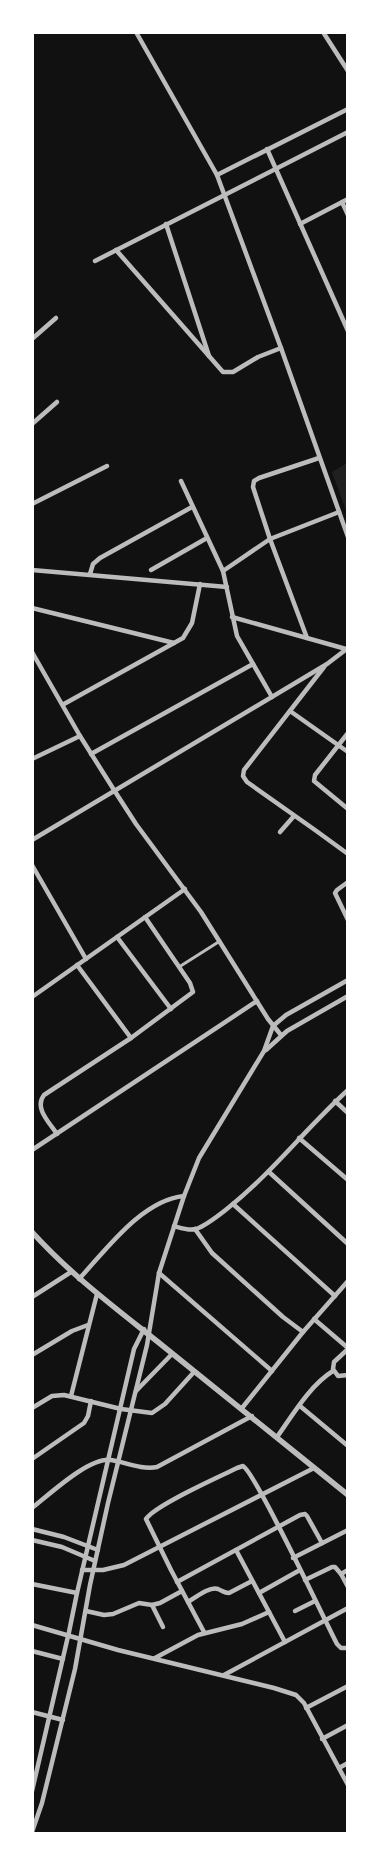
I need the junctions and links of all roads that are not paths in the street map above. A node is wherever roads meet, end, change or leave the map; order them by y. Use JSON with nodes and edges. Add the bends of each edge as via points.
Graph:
{"nodes":[{"id":1,"x":136,"y":32,"type":"edge"},
{"id":2,"x":323,"y":32,"type":"edge"},
{"id":3,"x":347,"y":70,"type":"edge"},
{"id":4,"x":348,"y":109,"type":"edge"},
{"id":5,"x":348,"y":132,"type":"edge"},
{"id":6,"x":267,"y":149,"type":"junction"},
{"id":7,"x":276,"y":168,"type":"junction"},
{"id":8,"x":216,"y":175,"type":"junction"},
{"id":9,"x":224,"y":194,"type":"junction"},
{"id":10,"x":348,"y":199,"type":"edge"},
{"id":11,"x":342,"y":202,"type":"junction"},
{"id":12,"x":348,"y":215,"type":"edge"},
{"id":13,"x":166,"y":224,"type":"junction"},
{"id":14,"x":300,"y":224,"type":"junction"},
{"id":15,"x":116,"y":250,"type":"junction"},
{"id":16,"x":96,"y":260,"type":"dead end"},
{"id":17,"x":56,"y":318,"type":"dead end"},
{"id":18,"x":348,"y":331,"type":"edge"},
{"id":19,"x":32,"y":339,"type":"edge"},
{"id":20,"x":281,"y":348,"type":"junction"},
{"id":21,"x":209,"y":358,"type":"junction"},
{"id":22,"x":57,"y":402,"type":"dead end"},
{"id":23,"x":32,"y":424,"type":"edge"},
{"id":24,"x":320,"y":458,"type":"junction"},
{"id":25,"x":107,"y":466,"type":"dead end"},
{"id":26,"x":181,"y":481,"type":"dead end"},
{"id":27,"x":32,"y":504,"type":"edge"},
{"id":28,"x":192,"y":507,"type":"junction"},
{"id":29,"x":339,"y":512,"type":"junction"},
{"id":30,"x":348,"y":537,"type":"edge"},
{"id":31,"x":207,"y":538,"type":"junction"},
{"id":32,"x":270,"y":539,"type":"junction"},
{"id":33,"x":32,"y":570,"type":"edge"},
{"id":34,"x":151,"y":570,"type":"dead end"},
{"id":35,"x":223,"y":572,"type":"junction"},
{"id":36,"x":90,"y":574,"type":"junction"},
{"id":37,"x":200,"y":584,"type":"junction"},
{"id":38,"x":227,"y":587,"type":"junction"},
{"id":39,"x":32,"y":608,"type":"edge"},
{"id":40,"x":232,"y":617,"type":"junction"},
{"id":41,"x":307,"y":638,"type":"junction"},
{"id":42,"x":174,"y":643,"type":"junction"},
{"id":43,"x":347,"y":648,"type":"edge"},
{"id":44,"x":32,"y":652,"type":"edge"},
{"id":45,"x":253,"y":664,"type":"junction"},
{"id":46,"x":327,"y":664,"type":"junction"},
{"id":47,"x":272,"y":697,"type":"junction"},
{"id":48,"x":64,"y":704,"type":"junction"},
{"id":49,"x":290,"y":711,"type":"junction"},
{"id":50,"x":348,"y":733,"type":"edge"},
{"id":51,"x":80,"y":736,"type":"junction"},
{"id":52,"x":338,"y":745,"type":"junction"},
{"id":53,"x":348,"y":752,"type":"edge"},
{"id":54,"x":91,"y":754,"type":"junction"},
{"id":55,"x":32,"y":759,"type":"edge"},
{"id":56,"x":114,"y":790,"type":"junction"},
{"id":57,"x":348,"y":810,"type":"edge"},
{"id":58,"x":294,"y":816,"type":"junction"},
{"id":59,"x":280,"y":832,"type":"dead end"},
{"id":60,"x":32,"y":840,"type":"edge"},
{"id":61,"x":348,"y":854,"type":"edge"},
{"id":62,"x":32,"y":866,"type":"edge"},
{"id":63,"x":348,"y":882,"type":"edge"},
{"id":64,"x":185,"y":889,"type":"junction"},
{"id":65,"x":144,"y":917,"type":"junction"},
{"id":66,"x":348,"y":920,"type":"edge"},
{"id":67,"x":117,"y":937,"type":"junction"},
{"id":68,"x":220,"y":941,"type":"junction"},
{"id":69,"x":86,"y":959,"type":"junction"},
{"id":70,"x":77,"y":965,"type":"junction"},
{"id":71,"x":179,"y":967,"type":"junction"},
{"id":72,"x":348,"y":980,"type":"edge"},
{"id":73,"x":348,"y":996,"type":"edge"},
{"id":74,"x":32,"y":997,"type":"edge"},
{"id":75,"x":257,"y":1001,"type":"junction"},
{"id":76,"x":171,"y":1009,"type":"junction"},
{"id":77,"x":273,"y":1026,"type":"junction"},
{"id":78,"x":281,"y":1035,"type":"junction"},
{"id":79,"x":131,"y":1038,"type":"junction"},
{"id":80,"x":264,"y":1051,"type":"junction"},
{"id":81,"x":348,"y":1090,"type":"edge"},
{"id":82,"x":335,"y":1101,"type":"junction"},
{"id":83,"x":348,"y":1113,"type":"edge"},
{"id":84,"x":57,"y":1134,"type":"junction"},
{"id":85,"x":300,"y":1138,"type":"junction"},
{"id":86,"x":32,"y":1150,"type":"edge"},
{"id":87,"x":268,"y":1172,"type":"junction"},
{"id":88,"x":348,"y":1180,"type":"edge"},
{"id":89,"x":184,"y":1196,"type":"junction"},
{"id":90,"x":232,"y":1204,"type":"junction"},
{"id":91,"x":174,"y":1226,"type":"junction"},
{"id":92,"x":195,"y":1229,"type":"junction"},
{"id":93,"x":32,"y":1232,"type":"edge"},
{"id":94,"x":348,"y":1244,"type":"edge"},
{"id":95,"x":71,"y":1272,"type":"junction"},
{"id":96,"x":159,"y":1274,"type":"junction"},
{"id":97,"x":79,"y":1279,"type":"junction"},
{"id":98,"x":348,"y":1281,"type":"edge"},
{"id":99,"x":97,"y":1294,"type":"junction"},
{"id":100,"x":335,"y":1296,"type":"junction"},
{"id":101,"x":32,"y":1297,"type":"edge"},
{"id":102,"x":314,"y":1319,"type":"junction"},
{"id":103,"x":88,"y":1324,"type":"junction"},
{"id":104,"x":146,"y":1332,"type":"junction"},
{"id":105,"x":303,"y":1332,"type":"junction"},
{"id":106,"x":348,"y":1349,"type":"edge"},
{"id":107,"x":172,"y":1354,"type":"junction"},
{"id":108,"x":32,"y":1355,"type":"edge"},
{"id":109,"x":272,"y":1371,"type":"junction"},
{"id":110,"x":333,"y":1371,"type":"junction"},
{"id":111,"x":194,"y":1372,"type":"junction"},
{"id":112,"x":347,"y":1375,"type":"edge"},
{"id":113,"x":135,"y":1392,"type":"junction"},
{"id":114,"x":71,"y":1396,"type":"junction"},
{"id":115,"x":91,"y":1401,"type":"junction"},
{"id":116,"x":300,"y":1406,"type":"junction"},
{"id":117,"x":32,"y":1408,"type":"edge"},
{"id":118,"x":121,"y":1408,"type":"junction"},
{"id":119,"x":242,"y":1408,"type":"junction"},
{"id":120,"x":130,"y":1410,"type":"junction"},
{"id":121,"x":252,"y":1416,"type":"junction"},
{"id":122,"x":277,"y":1437,"type":"junction"},
{"id":123,"x":348,"y":1446,"type":"edge"},
{"id":124,"x":32,"y":1459,"type":"edge"},
{"id":125,"x":109,"y":1460,"type":"junction"},
{"id":126,"x":118,"y":1461,"type":"junction"},
{"id":127,"x":314,"y":1468,"type":"junction"},
{"id":128,"x":348,"y":1495,"type":"edge"},
{"id":129,"x":262,"y":1496,"type":"junction"},
{"id":130,"x":32,"y":1508,"type":"edge"},
{"id":131,"x":278,"y":1527,"type":"junction"},
{"id":132,"x":32,"y":1529,"type":"edge"},
{"id":133,"x":348,"y":1530,"type":"edge"},
{"id":134,"x":32,"y":1540,"type":"edge"},
{"id":135,"x":322,"y":1543,"type":"junction"},
{"id":136,"x":88,"y":1545,"type":"junction"},
{"id":137,"x":160,"y":1548,"type":"junction"},
{"id":138,"x":98,"y":1550,"type":"junction"},
{"id":139,"x":236,"y":1550,"type":"junction"},
{"id":140,"x":85,"y":1556,"type":"junction"},
{"id":141,"x":293,"y":1558,"type":"junction"},
{"id":142,"x":95,"y":1561,"type":"junction"},
{"id":143,"x":82,"y":1570,"type":"junction"},
{"id":144,"x":93,"y":1570,"type":"junction"},
{"id":145,"x":300,"y":1570,"type":"junction"},
{"id":146,"x":348,"y":1570,"type":"edge"},
{"id":147,"x":341,"y":1574,"type":"junction"},
{"id":148,"x":305,"y":1580,"type":"junction"},
{"id":149,"x":252,"y":1581,"type":"junction"},
{"id":150,"x":176,"y":1582,"type":"junction"},
{"id":151,"x":32,"y":1584,"type":"edge"},
{"id":152,"x":348,"y":1587,"type":"edge"},
{"id":153,"x":182,"y":1591,"type":"junction"},
{"id":154,"x":77,"y":1593,"type":"junction"},
{"id":155,"x":259,"y":1593,"type":"junction"},
{"id":156,"x":315,"y":1601,"type":"junction"},
{"id":157,"x":188,"y":1602,"type":"junction"},
{"id":158,"x":152,"y":1605,"type":"junction"},
{"id":159,"x":348,"y":1608,"type":"edge"},
{"id":160,"x":295,"y":1611,"type":"dead end"},
{"id":161,"x":86,"y":1612,"type":"junction"},
{"id":162,"x":269,"y":1612,"type":"junction"},
{"id":163,"x":325,"y":1620,"type":"junction"},
{"id":164,"x":32,"y":1625,"type":"edge"},
{"id":165,"x":163,"y":1627,"type":"dead end"},
{"id":166,"x":204,"y":1632,"type":"junction"},
{"id":167,"x":68,"y":1636,"type":"junction"},
{"id":168,"x":81,"y":1640,"type":"junction"},
{"id":169,"x":285,"y":1642,"type":"junction"},
{"id":170,"x":348,"y":1648,"type":"edge"},
{"id":171,"x":32,"y":1652,"type":"edge"},
{"id":172,"x":155,"y":1658,"type":"junction"},
{"id":173,"x":63,"y":1660,"type":"junction"},
{"id":174,"x":223,"y":1676,"type":"junction"},
{"id":175,"x":348,"y":1686,"type":"edge"},
{"id":176,"x":306,"y":1708,"type":"junction"},
{"id":177,"x":32,"y":1712,"type":"edge"},
{"id":178,"x":49,"y":1716,"type":"junction"},
{"id":179,"x":62,"y":1720,"type":"junction"},
{"id":180,"x":348,"y":1725,"type":"edge"},
{"id":181,"x":322,"y":1739,"type":"junction"},
{"id":182,"x":348,"y":1763,"type":"edge"},
{"id":183,"x":339,"y":1768,"type":"junction"},
{"id":184,"x":348,"y":1785,"type":"edge"},
{"id":185,"x":32,"y":1791,"type":"edge"},
{"id":186,"x":32,"y":1832,"type":"edge"}],
"edges":[{"from":1,"to":8,"type":"street"},
{"from":2,"to":3,"type":"street"},
{"from":4,"to":6,"type":"street"},
{"from":5,"to":7,"type":"street"},
{"from":6,"to":7,"type":"street"},
{"from":6,"to":8,"type":"street"},
{"from":7,"to":9,"type":"street"},
{"from":7,"to":14,"type":"street"},
{"from":8,"to":9,"type":"street"},
{"from":9,"to":13,"type":"street"},
{"from":9,"to":20,"type":"street"},
{"from":10,"to":11,"type":"street"},
{"from":11,"to":12,"type":"street"},
{"from":11,"to":14,"type":"street"},
{"from":13,"to":15,"type":"street"},
{"from":13,"to":21,"type":"street"},
{"from":14,"to":18,"type":"street"},
{"from":15,"to":16,"type":"street"},
{"from":15,"to":21,"type":"street"},
{"from":17,"to":19,"type":"street"},
{"from":20,"to":21,"type":"street","via":[[229,373],[220,370]]},
{"from":20,"to":24,"type":"street"},
{"from":22,"to":23,"type":"street"},
{"from":24,"to":29,"type":"street"},
{"from":24,"to":32,"type":"street","via":[[254,481],[253,487]]},
{"from":25,"to":27,"type":"street"},
{"from":26,"to":28,"type":"street"},
{"from":28,"to":31,"type":"street"},
{"from":28,"to":36,"type":"street","via":[[100,558],[93,564]]},
{"from":29,"to":30,"type":"street"},
{"from":29,"to":32,"type":"street"},
{"from":31,"to":34,"type":"street"},
{"from":31,"to":35,"type":"street"},
{"from":32,"to":35,"type":"street"},
{"from":32,"to":41,"type":"street"},
{"from":33,"to":36,"type":"street"},
{"from":35,"to":38,"type":"street"},
{"from":36,"to":37,"type":"street"},
{"from":37,"to":38,"type":"street"},
{"from":37,"to":42,"type":"street","via":[[192,623],[183,638]]},
{"from":38,"to":40,"type":"street"},
{"from":39,"to":42,"type":"street"},
{"from":40,"to":41,"type":"street"},
{"from":40,"to":45,"type":"street","via":[[237,636]]},
{"from":41,"to":43,"type":"street"},
{"from":42,"to":48,"type":"street"},
{"from":43,"to":46,"type":"street"},
{"from":44,"to":48,"type":"street"},
{"from":45,"to":47,"type":"street"},
{"from":45,"to":54,"type":"street"},
{"from":46,"to":47,"type":"street"},
{"from":46,"to":49,"type":"street"},
{"from":47,"to":56,"type":"street"},
{"from":48,"to":51,"type":"street"},
{"from":49,"to":52,"type":"street"},
{"from":49,"to":58,"type":"street","via":[[242,776]]},
{"from":50,"to":52,"type":"street"},
{"from":51,"to":54,"type":"street"},
{"from":51,"to":55,"type":"street"},
{"from":52,"to":53,"type":"street"},
{"from":52,"to":57,"type":"street","via":[[314,781]]},
{"from":54,"to":56,"type":"street"},
{"from":56,"to":60,"type":"street"},
{"from":56,"to":64,"type":"street"},
{"from":58,"to":59,"type":"street"},
{"from":58,"to":61,"type":"street"},
{"from":62,"to":69,"type":"street"},
{"from":63,"to":66,"type":"street","via":[[335,893]]},
{"from":64,"to":65,"type":"street"},
{"from":64,"to":68,"type":"street"},
{"from":65,"to":67,"type":"street"},
{"from":65,"to":71,"type":"street"},
{"from":67,"to":69,"type":"street"},
{"from":67,"to":76,"type":"street"},
{"from":68,"to":71,"type":"street"},
{"from":68,"to":75,"type":"street"},
{"from":69,"to":70,"type":"street"},
{"from":70,"to":74,"type":"street"},
{"from":70,"to":79,"type":"street"},
{"from":71,"to":76,"type":"street","via":[[193,990]]},
{"from":72,"to":77,"type":"street","via":[[286,1015]]},
{"from":73,"to":78,"type":"street"},
{"from":75,"to":77,"type":"street"},
{"from":75,"to":84,"type":"street"},
{"from":76,"to":79,"type":"street"},
{"from":77,"to":78,"type":"street"},
{"from":77,"to":80,"type":"street"},
{"from":78,"to":80,"type":"street"},
{"from":79,"to":84,"type":"street","via":[[42,1098],[40,1107]]},
{"from":80,"to":89,"type":"street","via":[[206,1144]]},
{"from":81,"to":82,"type":"street"},
{"from":82,"to":83,"type":"street"},
{"from":82,"to":85,"type":"street"},
{"from":84,"to":86,"type":"street"},
{"from":85,"to":87,"type":"street"},
{"from":85,"to":88,"type":"street"},
{"from":87,"to":90,"type":"street"},
{"from":87,"to":94,"type":"street"},
{"from":89,"to":91,"type":"street"},
{"from":89,"to":97,"type":"street","via":[[164,1200],[145,1212]]},
{"from":90,"to":92,"type":"street"},
{"from":90,"to":100,"type":"street"},
{"from":91,"to":92,"type":"street"},
{"from":91,"to":96,"type":"street"},
{"from":92,"to":105,"type":"street","via":[[212,1252]]},
{"from":93,"to":95,"type":"street"},
{"from":95,"to":97,"type":"street"},
{"from":95,"to":101,"type":"street"},
{"from":96,"to":104,"type":"street"},
{"from":96,"to":109,"type":"street"},
{"from":97,"to":99,"type":"street"},
{"from":98,"to":100,"type":"street"},
{"from":99,"to":103,"type":"street"},
{"from":99,"to":104,"type":"street"},
{"from":100,"to":102,"type":"street"},
{"from":102,"to":105,"type":"street"},
{"from":102,"to":106,"type":"street"},
{"from":103,"to":108,"type":"street"},
{"from":103,"to":114,"type":"street"},
{"from":104,"to":107,"type":"street"},
{"from":104,"to":113,"type":"street"},
{"from":104,"to":118,"type":"street","via":[[134,1349]]},
{"from":105,"to":109,"type":"street"},
{"from":106,"to":110,"type":"street","via":[[334,1362]]},
{"from":107,"to":111,"type":"street"},
{"from":107,"to":113,"type":"street"},
{"from":109,"to":119,"type":"street"},
{"from":110,"to":112,"type":"street","via":[[338,1376]]},
{"from":110,"to":116,"type":"street","via":[[318,1382]]},
{"from":111,"to":119,"type":"street"},
{"from":111,"to":120,"type":"street","via":[[157,1411],[150,1414]]},
{"from":113,"to":120,"type":"street"},
{"from":114,"to":115,"type":"street"},
{"from":114,"to":117,"type":"street","via":[[52,1396]]},
{"from":115,"to":118,"type":"street"},
{"from":115,"to":124,"type":"street","via":[[83,1424]]},
{"from":116,"to":122,"type":"street"},
{"from":116,"to":123,"type":"street"},
{"from":118,"to":120,"type":"street"},
{"from":118,"to":125,"type":"street"},
{"from":119,"to":121,"type":"street"},
{"from":120,"to":126,"type":"street"},
{"from":121,"to":122,"type":"street"},
{"from":121,"to":126,"type":"street","via":[[156,1467],[146,1468]]},
{"from":122,"to":127,"type":"street"},
{"from":125,"to":126,"type":"street"},
{"from":125,"to":130,"type":"street","via":[[90,1464]]},
{"from":125,"to":136,"type":"street"},
{"from":126,"to":138,"type":"street"},
{"from":127,"to":128,"type":"street"},
{"from":127,"to":129,"type":"street"},
{"from":129,"to":131,"type":"street"},
{"from":129,"to":137,"type":"street"},
{"from":129,"to":137,"type":"street","via":[[245,1466],[166,1504],[147,1516],[146,1523]]},
{"from":131,"to":135,"type":"street","via":[[305,1514]]},
{"from":131,"to":139,"type":"street"},
{"from":131,"to":141,"type":"street"},
{"from":132,"to":136,"type":"street"},
{"from":133,"to":135,"type":"street"},
{"from":134,"to":140,"type":"street"},
{"from":135,"to":141,"type":"street"},
{"from":136,"to":138,"type":"street"},
{"from":136,"to":140,"type":"street"},
{"from":137,"to":144,"type":"street","via":[[124,1565]]},
{"from":137,"to":150,"type":"street"},
{"from":138,"to":142,"type":"street"},
{"from":139,"to":149,"type":"street"},
{"from":139,"to":150,"type":"street"},
{"from":140,"to":142,"type":"street"},
{"from":140,"to":143,"type":"street"},
{"from":141,"to":145,"type":"street"},
{"from":142,"to":144,"type":"street"},
{"from":143,"to":144,"type":"street"},
{"from":143,"to":154,"type":"street"},
{"from":144,"to":161,"type":"street"},
{"from":145,"to":148,"type":"street"},
{"from":145,"to":155,"type":"street"},
{"from":146,"to":147,"type":"street"},
{"from":147,"to":148,"type":"street","via":[[336,1567],[331,1567]]},
{"from":147,"to":152,"type":"street"},
{"from":148,"to":156,"type":"street"},
{"from":149,"to":155,"type":"street"},
{"from":149,"to":157,"type":"street","via":[[229,1593],[212,1589]]},
{"from":150,"to":153,"type":"street"},
{"from":151,"to":154,"type":"street"},
{"from":153,"to":157,"type":"street"},
{"from":153,"to":158,"type":"street"},
{"from":154,"to":167,"type":"street"},
{"from":155,"to":162,"type":"street"},
{"from":156,"to":160,"type":"street"},
{"from":156,"to":163,"type":"street"},
{"from":157,"to":166,"type":"street"},
{"from":158,"to":161,"type":"street","via":[[139,1603],[109,1615]]},
{"from":158,"to":165,"type":"street"},
{"from":159,"to":163,"type":"street"},
{"from":161,"to":168,"type":"street"},
{"from":162,"to":166,"type":"street","via":[[242,1624]]},
{"from":162,"to":169,"type":"street"},
{"from":163,"to":169,"type":"street"},
{"from":163,"to":170,"type":"street","via":[[338,1646]]},
{"from":164,"to":167,"type":"street"},
{"from":166,"to":172,"type":"street"},
{"from":167,"to":168,"type":"street"},
{"from":167,"to":173,"type":"street"},
{"from":168,"to":172,"type":"street"},
{"from":168,"to":179,"type":"street"},
{"from":169,"to":174,"type":"street"},
{"from":171,"to":173,"type":"street"},
{"from":172,"to":174,"type":"street"},
{"from":173,"to":178,"type":"street"},
{"from":174,"to":176,"type":"street","via":[[294,1693]]},
{"from":175,"to":176,"type":"street"},
{"from":176,"to":181,"type":"street"},
{"from":177,"to":178,"type":"street"},
{"from":178,"to":179,"type":"street"},
{"from":178,"to":185,"type":"street"},
{"from":179,"to":186,"type":"street"},
{"from":180,"to":181,"type":"street"},
{"from":181,"to":183,"type":"street"},
{"from":182,"to":183,"type":"street"},
{"from":183,"to":184,"type":"street"}]}
